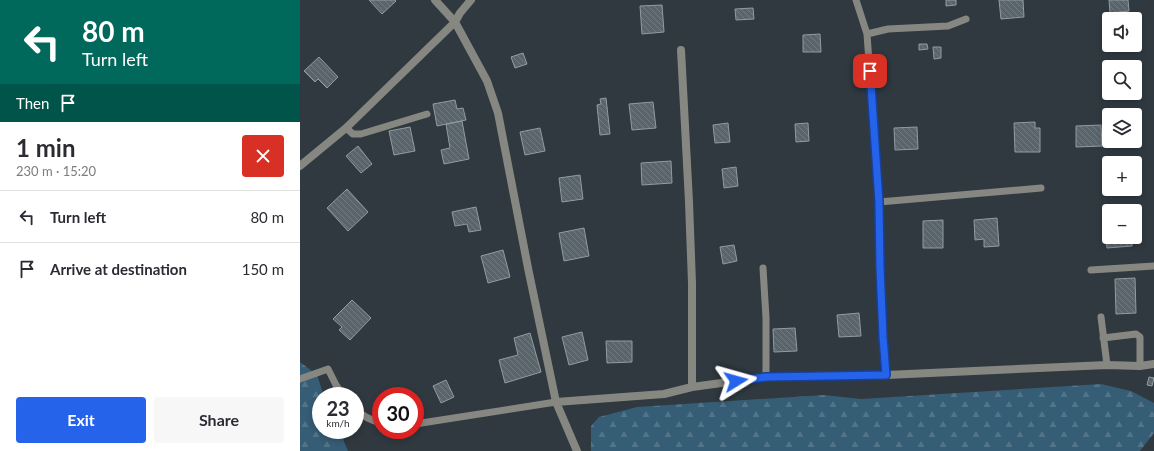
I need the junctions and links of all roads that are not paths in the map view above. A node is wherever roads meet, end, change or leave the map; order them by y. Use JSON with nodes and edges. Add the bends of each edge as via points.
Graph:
{"nodes":[{"id":1,"x":435,"y":0,"type":"edge"},
{"id":2,"x":471,"y":0,"type":"edge"},
{"id":3,"x":856,"y":0,"type":"edge"},
{"id":4,"x":966,"y":19,"type":"dead end"},
{"id":5,"x":455,"y":22,"type":"junction"},
{"id":6,"x":867,"y":34,"type":"junction"},
{"id":7,"x":681,"y":50,"type":"dead end"},
{"id":8,"x":427,"y":114,"type":"dead end"},
{"id":9,"x":346,"y":128,"type":"junction"},
{"id":10,"x":300,"y":166,"type":"edge"},
{"id":11,"x":1041,"y":188,"type":"dead end"},
{"id":12,"x":879,"y":202,"type":"junction"},
{"id":13,"x":1154,"y":266,"type":"edge"},
{"id":14,"x":763,"y":268,"type":"dead end"},
{"id":15,"x":1091,"y":270,"type":"dead end"},
{"id":16,"x":1101,"y":317,"type":"dead end"},
{"id":17,"x":1103,"y":338,"type":"junction"},
{"id":18,"x":1154,"y":364,"type":"edge"},
{"id":19,"x":1107,"y":365,"type":"junction"},
{"id":20,"x":1140,"y":366,"type":"junction"},
{"id":21,"x":886,"y":375,"type":"junction"},
{"id":22,"x":766,"y":377,"type":"junction"},
{"id":23,"x":300,"y":379,"type":"edge"},
{"id":24,"x":337,"y":387,"type":"edge"},
{"id":25,"x":692,"y":387,"type":"junction"},
{"id":26,"x":556,"y":402,"type":"junction"},
{"id":27,"x":424,"y":423,"type":"edge"},
{"id":28,"x":577,"y":451,"type":"edge"}],
"edges":[{"from":1,"to":5,"type":"street"},
{"from":2,"to":5,"type":"street"},
{"from":3,"to":6,"type":"lane"},
{"from":4,"to":6,"type":"lane","via":[[948,26],[888,29]]},
{"from":5,"to":9,"type":"street"},
{"from":5,"to":26,"type":"street","via":[[487,81],[498,113]]},
{"from":6,"to":12,"type":"lane"},
{"from":7,"to":25,"type":"street","via":[[692,283]]},
{"from":8,"to":9,"type":"lane","via":[[361,134],[353,134]]},
{"from":9,"to":10,"type":"street"},
{"from":11,"to":12,"type":"lane"},
{"from":12,"to":21,"type":"lane"},
{"from":13,"to":15,"type":"lane"},
{"from":14,"to":22,"type":"lane"},
{"from":16,"to":17,"type":"lane"},
{"from":17,"to":19,"type":"lane"},
{"from":17,"to":20,"type":"lane","via":[[1136,334],[1140,337]]},
{"from":18,"to":20,"type":"street"},
{"from":19,"to":20,"type":"street"},
{"from":19,"to":21,"type":"street"},
{"from":21,"to":22,"type":"street"},
{"from":22,"to":25,"type":"street"},
{"from":23,"to":24,"type":"lane","via":[[328,369]]},
{"from":25,"to":26,"type":"street","via":[[664,394]]},
{"from":26,"to":27,"type":"lane"},
{"from":26,"to":28,"type":"street"}]}
